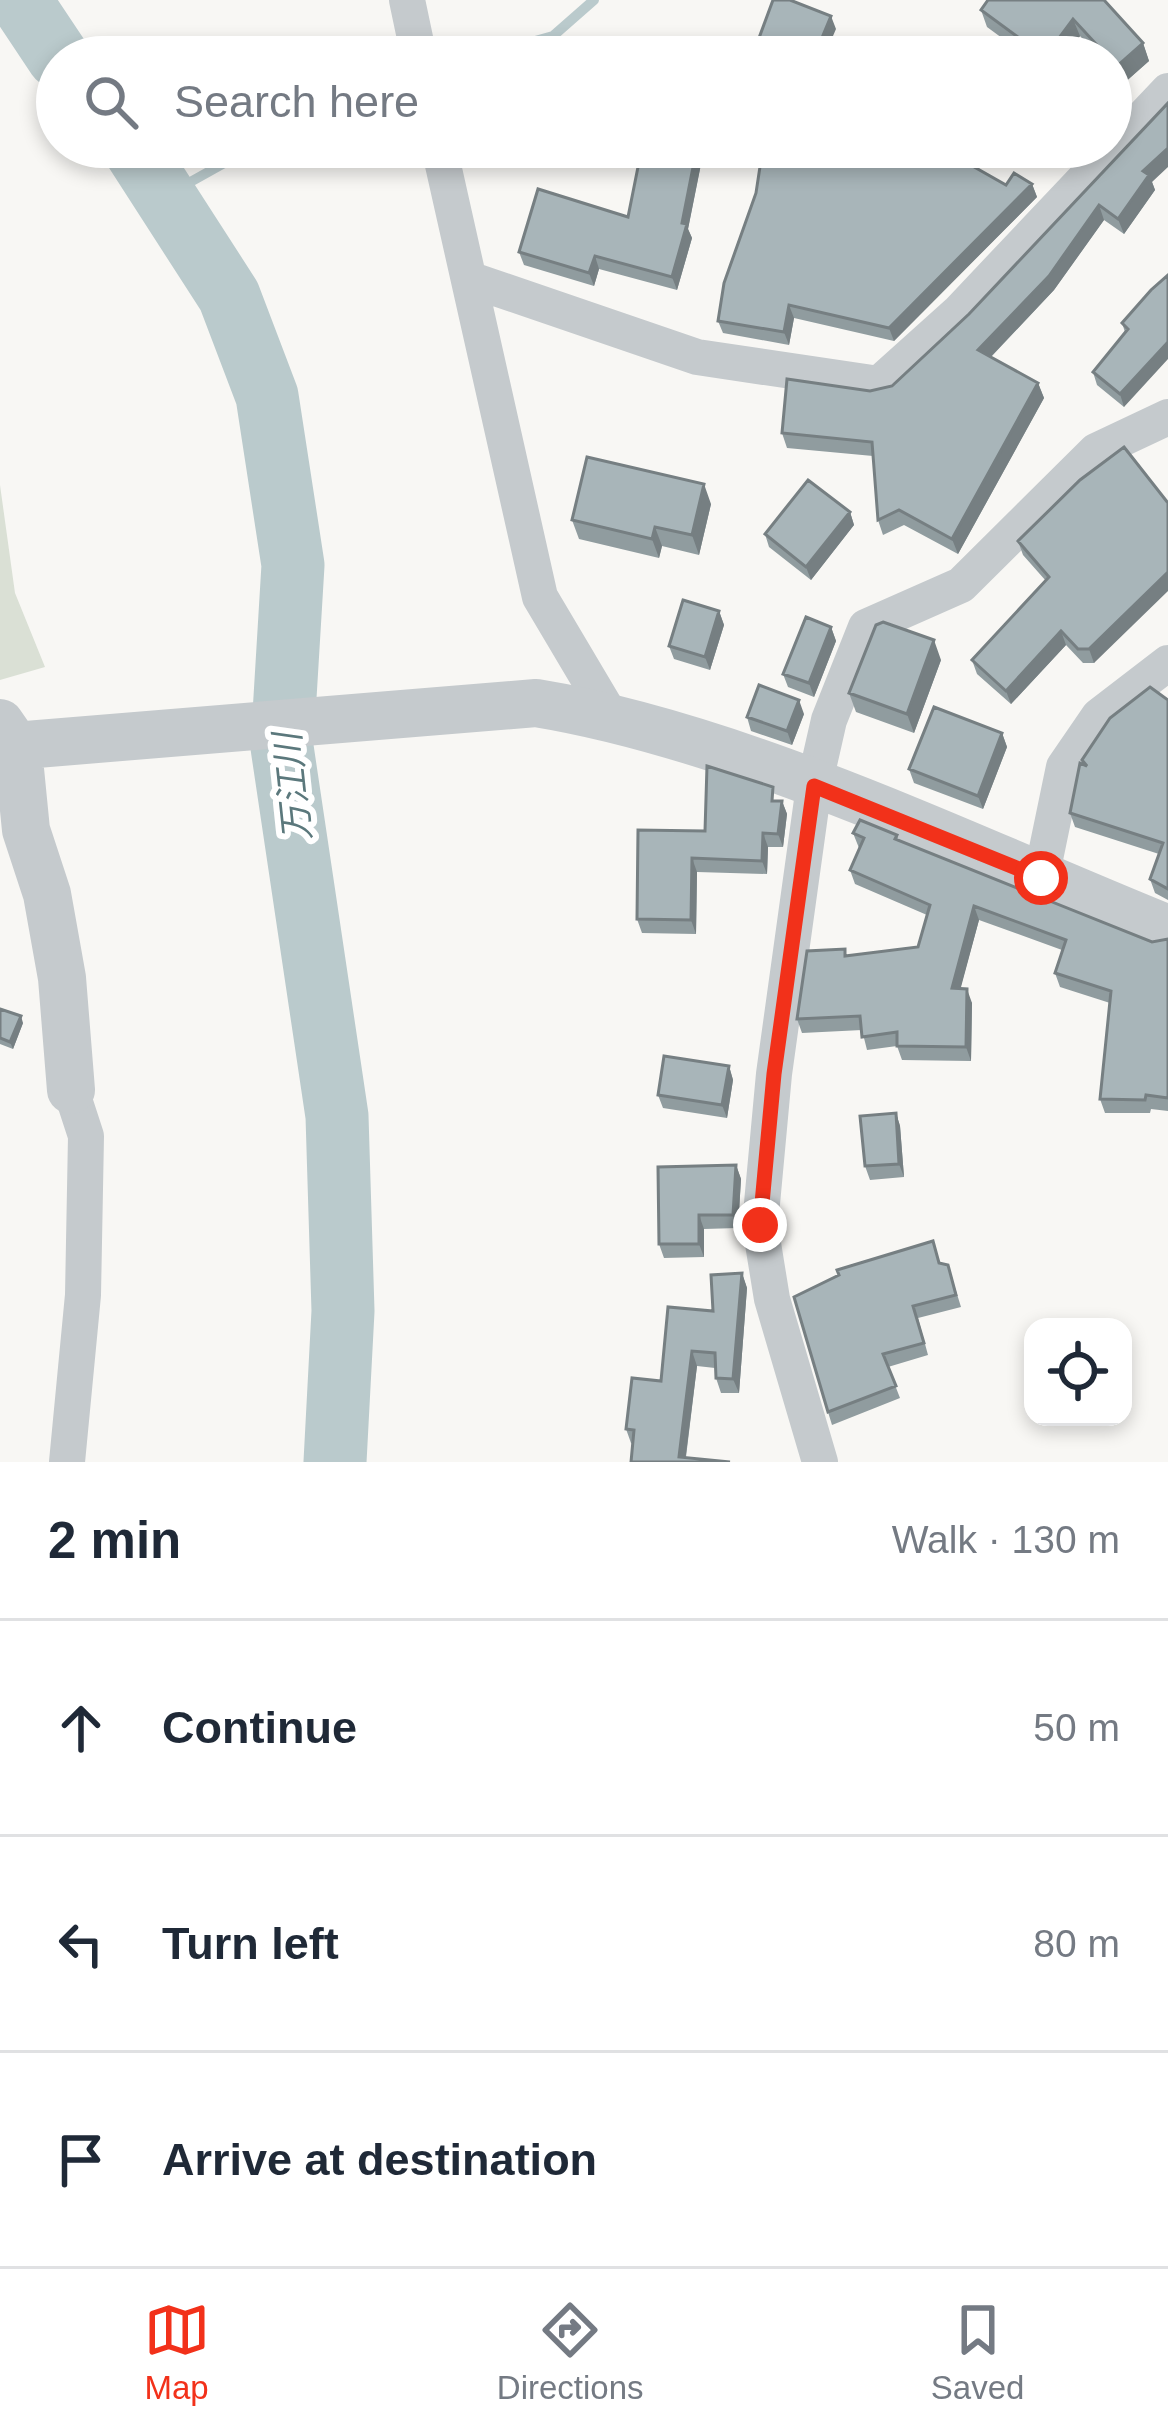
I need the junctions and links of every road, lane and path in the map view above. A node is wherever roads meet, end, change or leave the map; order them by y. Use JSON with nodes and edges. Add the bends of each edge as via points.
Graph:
{"nodes":[{"id":1,"x":407,"y":0,"type":"edge"},
{"id":2,"x":415,"y":36,"type":"edge"},
{"id":3,"x":1168,"y":91,"type":"edge"},
{"id":4,"x":1132,"y":129,"type":"edge"},
{"id":5,"x":444,"y":168,"type":"edge"},
{"id":6,"x":1095,"y":168,"type":"edge"},
{"id":7,"x":469,"y":279,"type":"junction"},
{"id":8,"x":1168,"y":417,"type":"edge"},
{"id":9,"x":1168,"y":663,"type":"edge"},
{"id":10,"x":610,"y":715,"type":"junction"},
{"id":11,"x":16,"y":741,"type":"edge"},
{"id":12,"x":814,"y":786,"type":"junction"},
{"id":13,"x":1041,"y":878,"type":"junction"},
{"id":14,"x":1168,"y":929,"type":"edge"},
{"id":15,"x":70,"y":1090,"type":"joint"},
{"id":16,"x":67,"y":1462,"type":"edge"},
{"id":17,"x":820,"y":1462,"type":"edge"}],
"edges":[{"from":1,"to":2,"type":"street"},
{"from":3,"to":4,"type":"street"},
{"from":5,"to":7,"type":"street"},
{"from":6,"to":7,"type":"street","via":[[879,384],[697,357]]},
{"from":7,"to":10,"type":"street","via":[[540,597]]},
{"from":8,"to":12,"type":"street","via":[[1096,452],[961,586],[866,627],[829,720]]},
{"from":9,"to":13,"type":"street","via":[[1099,716],[1064,767]]},
{"from":10,"to":11,"type":"street","via":[[536,703]]},
{"from":10,"to":12,"type":"street"},
{"from":11,"to":15,"type":"street","via":[[26,830],[62,978]]},
{"from":12,"to":13,"type":"street"},
{"from":12,"to":17,"type":"street","via":[[760,1225],[772,1299]]},
{"from":13,"to":14,"type":"street"},
{"from":15,"to":16,"type":"street","via":[[86,1136],[83,1295]]}]}
